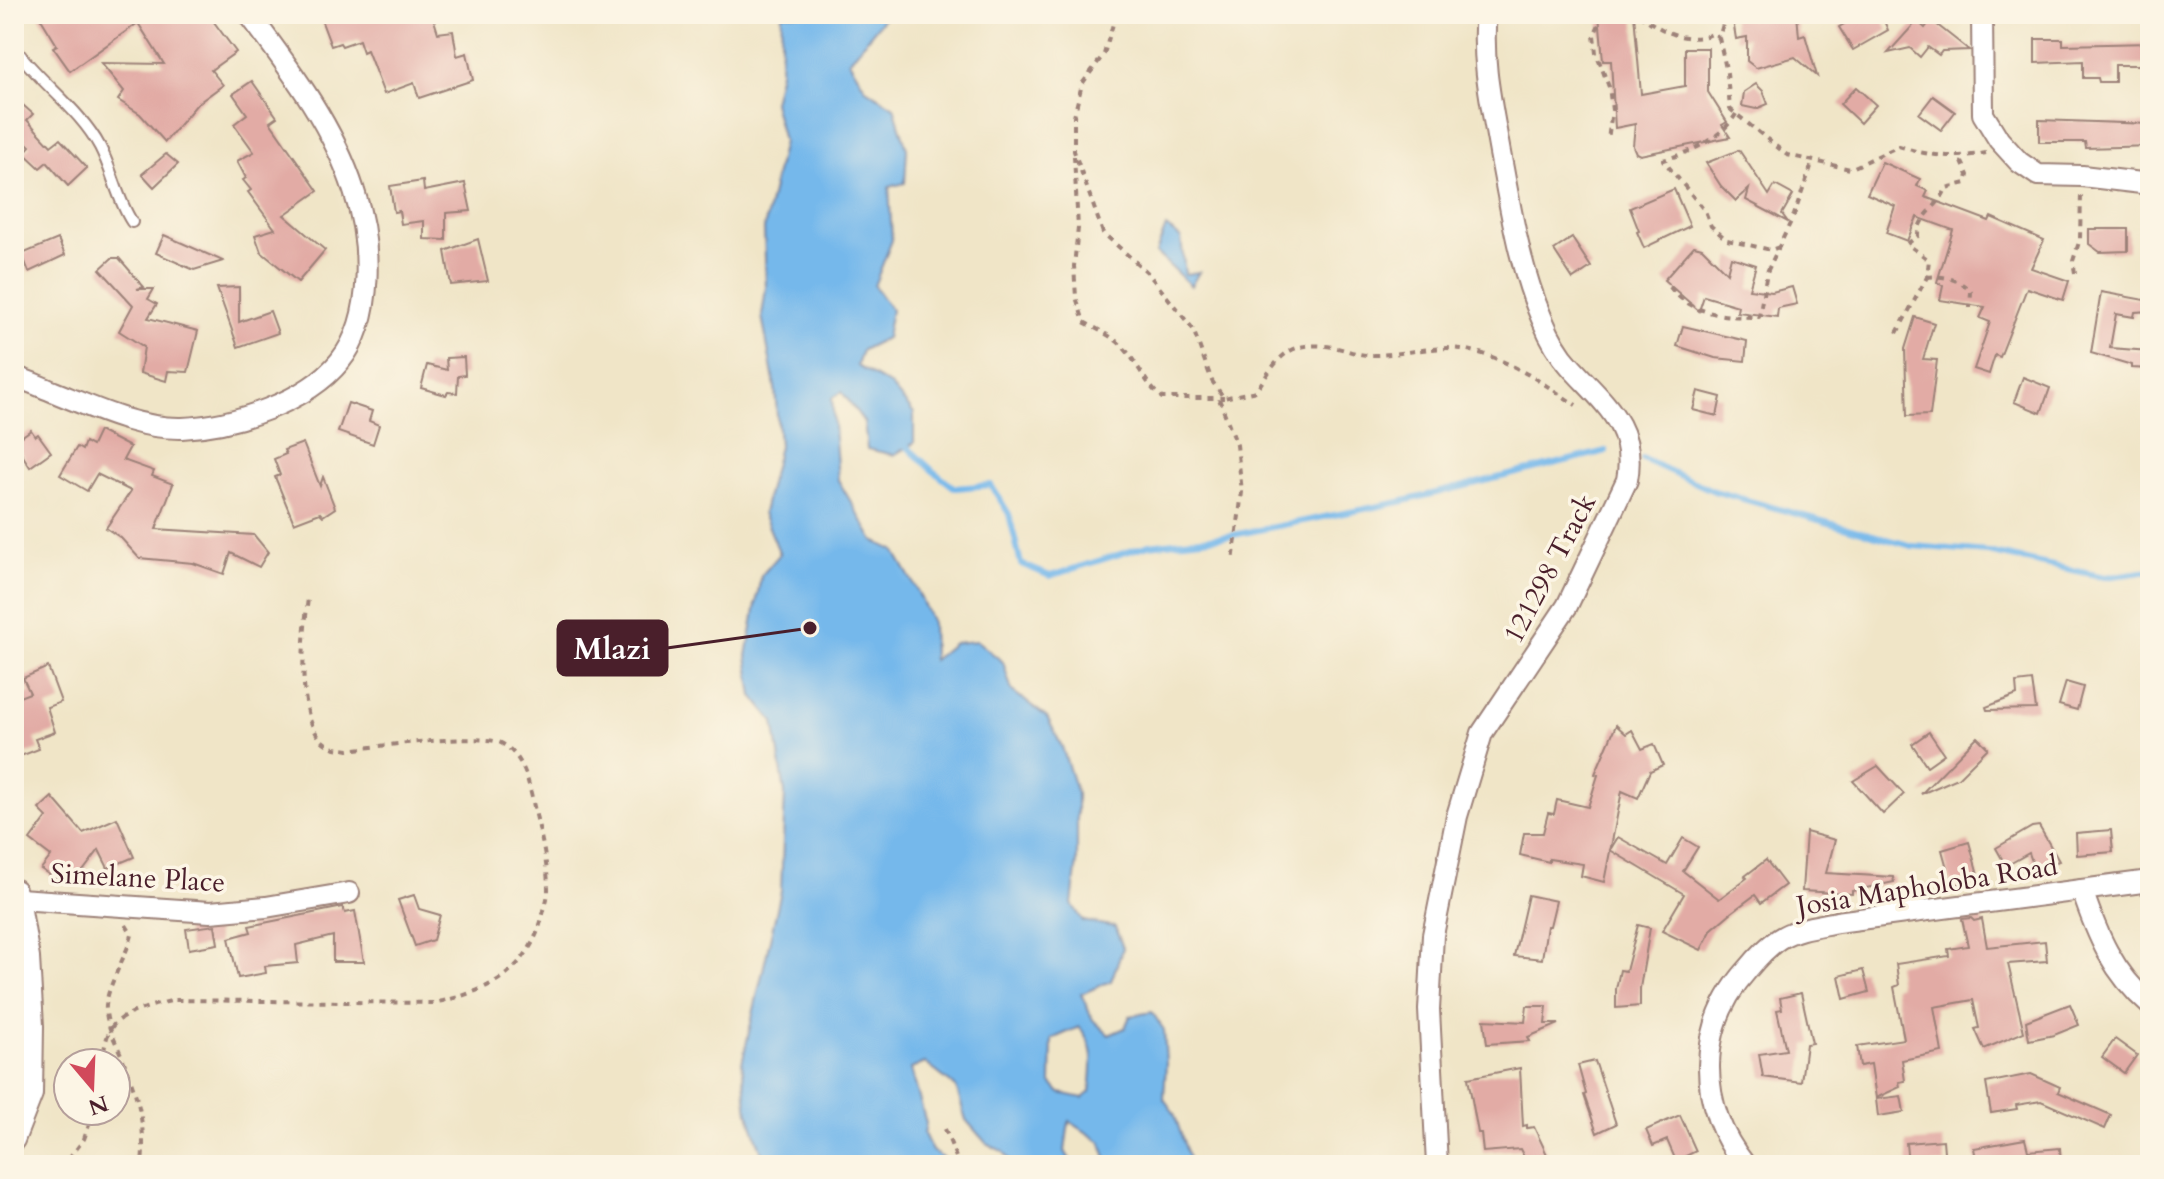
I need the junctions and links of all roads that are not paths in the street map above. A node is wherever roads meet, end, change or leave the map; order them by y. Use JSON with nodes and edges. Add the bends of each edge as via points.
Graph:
{"nodes":[{"id":1,"x":249,"y":14,"type":"edge"},
{"id":2,"x":1486,"y":14,"type":"edge"},
{"id":3,"x":1982,"y":14,"type":"edge"},
{"id":4,"x":14,"y":47,"type":"edge"},
{"id":5,"x":2150,"y":184,"type":"edge"},
{"id":6,"x":132,"y":222,"type":"dead end"},
{"id":7,"x":14,"y":377,"type":"edge"},
{"id":8,"x":2150,"y":881,"type":"edge"},
{"id":9,"x":2082,"y":890,"type":"junction"},
{"id":10,"x":17,"y":893,"type":"edge"},
{"id":11,"x":349,"y":893,"type":"dead end"},
{"id":12,"x":2150,"y":1005,"type":"edge"},
{"id":13,"x":14,"y":1140,"type":"edge"},
{"id":14,"x":1437,"y":1165,"type":"edge"},
{"id":15,"x":1745,"y":1165,"type":"edge"}],
"edges":[{"from":1,"to":7,"type":"street","via":[[322,122],[355,192],[366,249],[365,295],[357,331],[340,361],[282,404],[180,428],[139,423]]},
{"from":2,"to":14,"type":"street","name":"121298 Track","via":[[1484,55],[1523,266],[1557,349],[1608,405],[1629,445],[1630,463],[1627,480],[1567,606],[1482,733],[1457,816],[1433,935],[1429,1010]]},
{"from":3,"to":5,"type":"street","via":[[1983,114],[2019,162],[2038,175]]},
{"from":4,"to":6,"type":"lane","via":[[99,146]]},
{"from":8,"to":9,"type":"street","name":"Josia Mapholoba Road"},
{"from":9,"to":12,"type":"street","via":[[2107,955]]},
{"from":9,"to":15,"type":"street","name":"Josia Mapholoba Road","via":[[1825,924],[1790,933],[1770,946],[1725,999],[1708,1062],[1717,1114]]},
{"from":10,"to":11,"type":"street","name":"Simelane Place","via":[[210,912]]},
{"from":10,"to":13,"type":"street","via":[[29,958],[33,1026],[32,1094]]}]}
